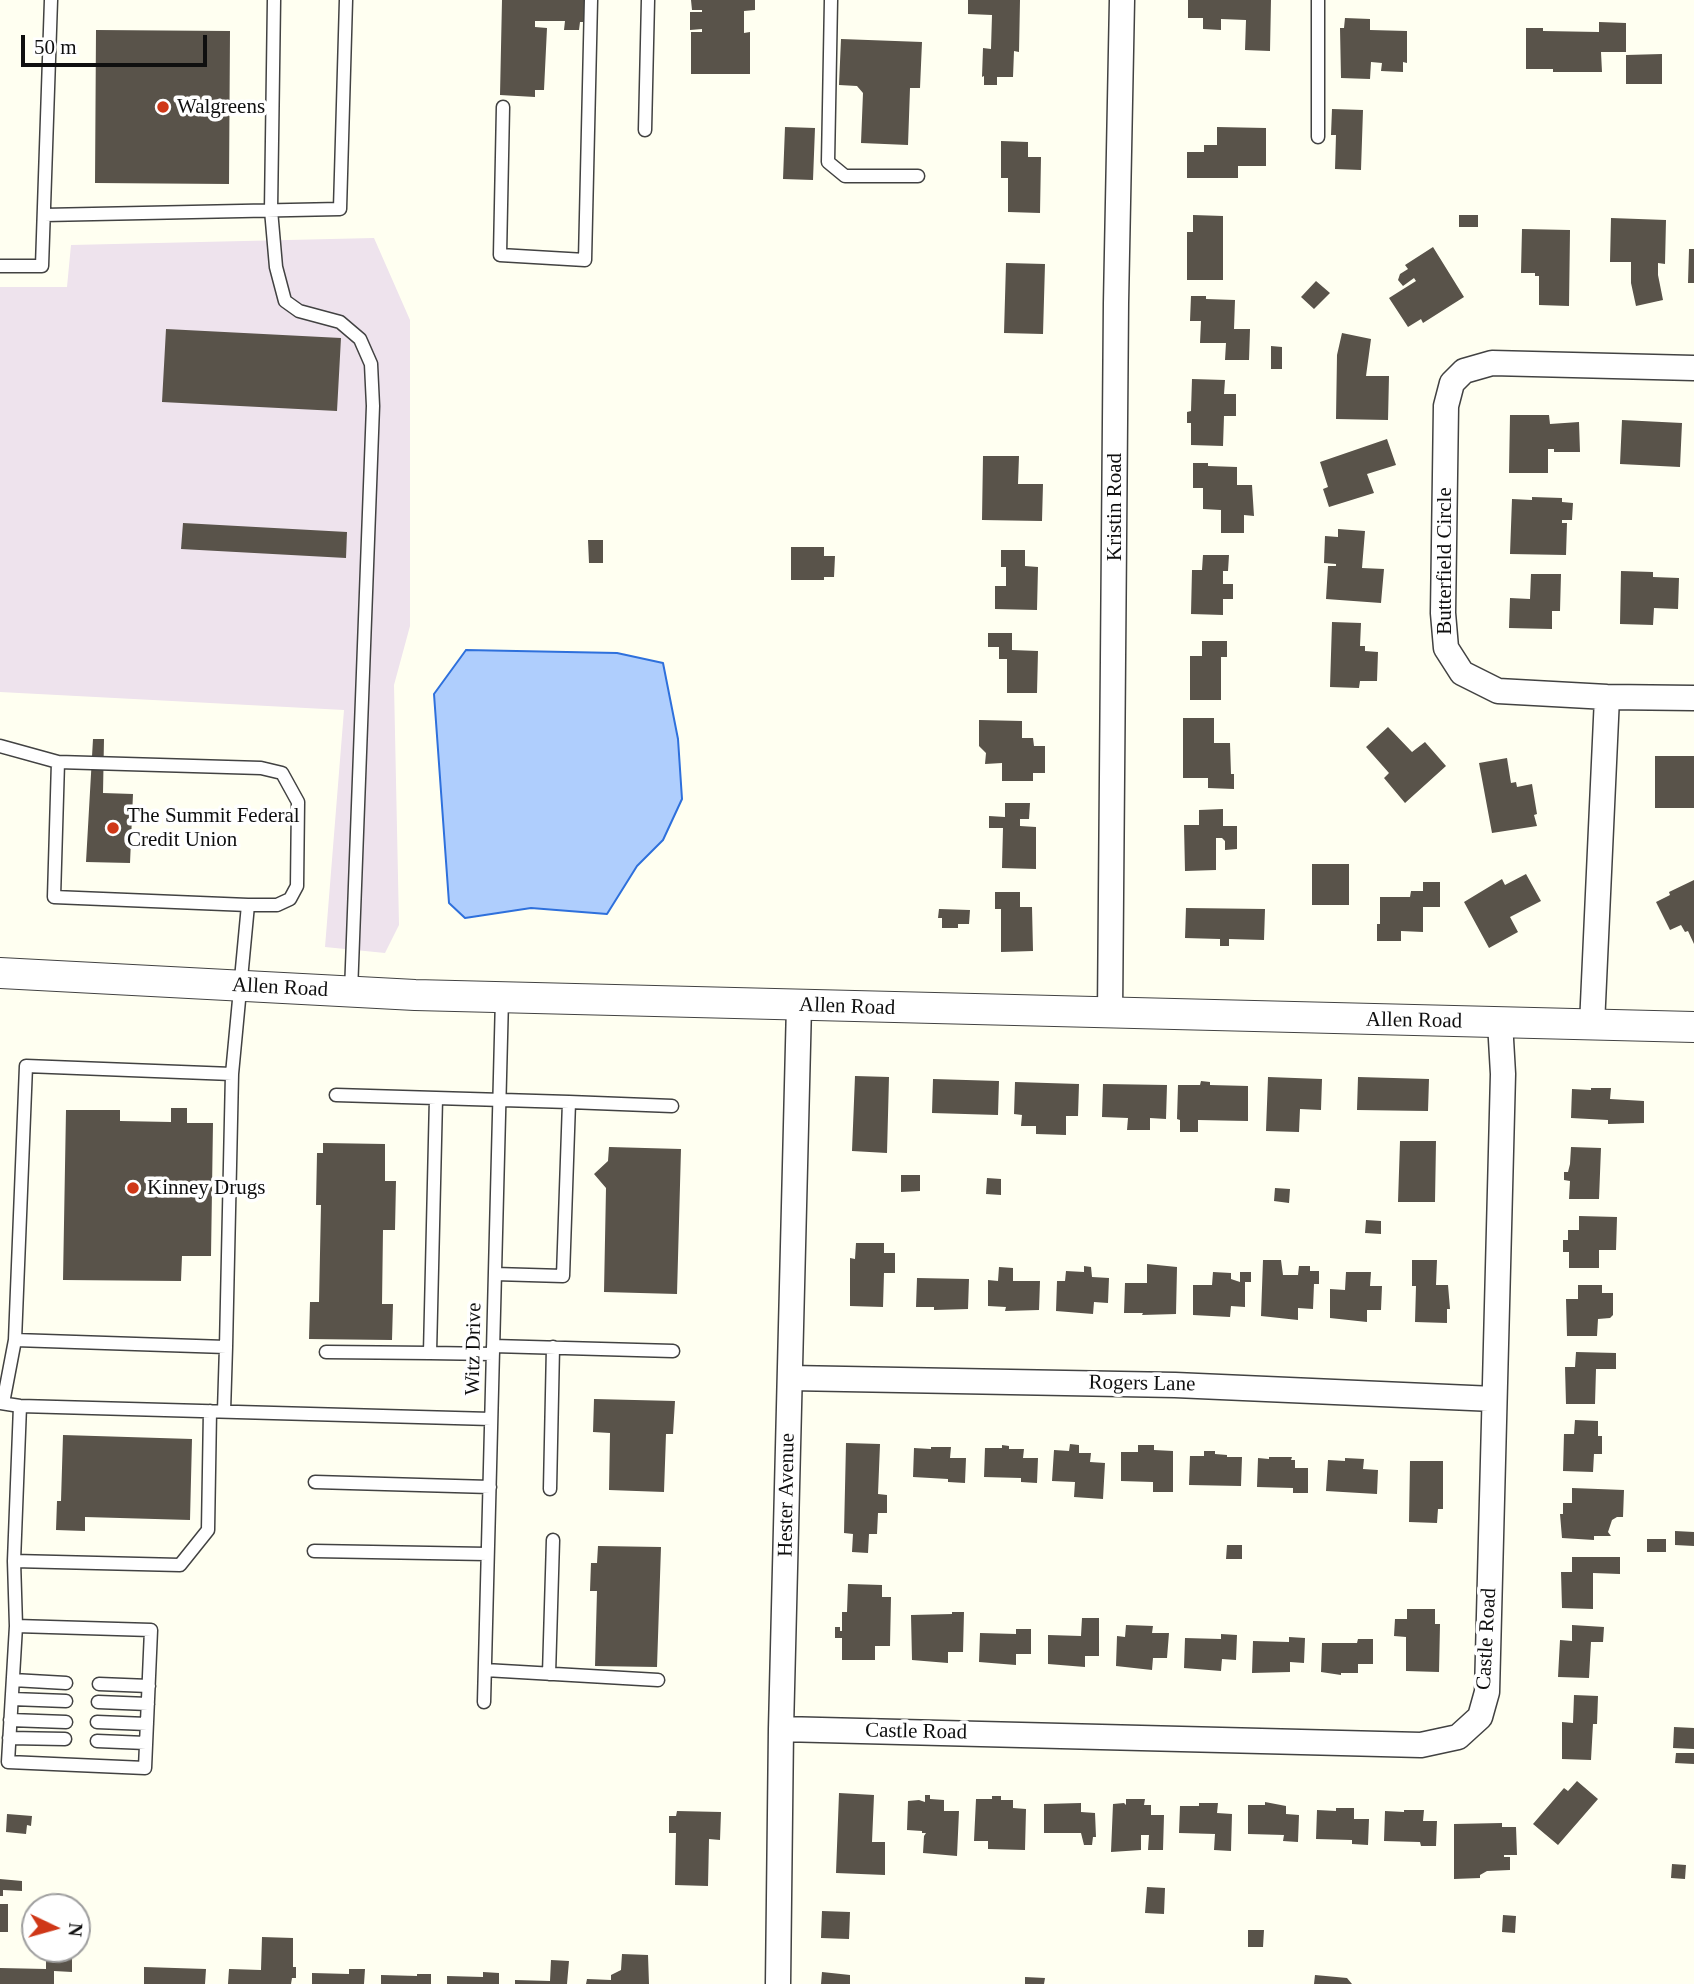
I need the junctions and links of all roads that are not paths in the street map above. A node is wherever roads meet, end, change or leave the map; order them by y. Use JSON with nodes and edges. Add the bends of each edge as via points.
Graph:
{"nodes":[{"id":1,"x":51,"y":0,"type":"edge"},
{"id":2,"x":274,"y":0,"type":"edge"},
{"id":3,"x":346,"y":0,"type":"edge"},
{"id":4,"x":591,"y":0,"type":"edge"},
{"id":5,"x":648,"y":0,"type":"edge"},
{"id":6,"x":831,"y":0,"type":"edge"},
{"id":7,"x":1122,"y":0,"type":"edge"},
{"id":8,"x":1318,"y":0,"type":"edge"},
{"id":9,"x":503,"y":107,"type":"dead end"},
{"id":10,"x":645,"y":130,"type":"dead end"},
{"id":11,"x":1318,"y":137,"type":"dead end"},
{"id":12,"x":918,"y":176,"type":"dead end"},
{"id":13,"x":271,"y":210,"type":"junction"},
{"id":14,"x":44,"y":215,"type":"junction"},
{"id":15,"x":0,"y":267,"type":"edge"},
{"id":16,"x":1694,"y":368,"type":"edge"},
{"id":17,"x":1607,"y":697,"type":"junction"},
{"id":18,"x":1694,"y":698,"type":"edge"},
{"id":19,"x":0,"y":746,"type":"edge"},
{"id":20,"x":58,"y":762,"type":"junction"},
{"id":21,"x":248,"y":905,"type":"junction"},
{"id":22,"x":0,"y":973,"type":"edge"},
{"id":23,"x":241,"y":986,"type":"junction"},
{"id":24,"x":351,"y":992,"type":"junction"},
{"id":25,"x":502,"y":997,"type":"junction"},
{"id":26,"x":799,"y":1005,"type":"junction"},
{"id":27,"x":1110,"y":1014,"type":"junction"},
{"id":28,"x":1500,"y":1022,"type":"junction"},
{"id":29,"x":1592,"y":1025,"type":"junction"},
{"id":30,"x":1694,"y":1027,"type":"edge"},
{"id":31,"x":232,"y":1074,"type":"junction"},
{"id":32,"x":336,"y":1095,"type":"dead end"},
{"id":33,"x":436,"y":1098,"type":"junction"},
{"id":34,"x":499,"y":1099,"type":"junction"},
{"id":35,"x":569,"y":1102,"type":"junction"},
{"id":36,"x":672,"y":1105,"type":"dead end"},
{"id":37,"x":495,"y":1274,"type":"junction"},
{"id":38,"x":15,"y":1340,"type":"junction"},
{"id":39,"x":226,"y":1347,"type":"junction"},
{"id":40,"x":553,"y":1348,"type":"junction"},
{"id":41,"x":493,"y":1350,"type":"junction"},
{"id":42,"x":673,"y":1351,"type":"dead end"},
{"id":43,"x":326,"y":1352,"type":"dead end"},
{"id":44,"x":430,"y":1353,"type":"junction"},
{"id":45,"x":790,"y":1378,"type":"junction"},
{"id":46,"x":1494,"y":1399,"type":"junction"},
{"id":47,"x":2,"y":1403,"type":"edge"},
{"id":48,"x":20,"y":1406,"type":"junction"},
{"id":49,"x":210,"y":1411,"type":"junction"},
{"id":50,"x":225,"y":1411,"type":"junction"},
{"id":51,"x":491,"y":1419,"type":"junction"},
{"id":52,"x":315,"y":1482,"type":"dead end"},
{"id":53,"x":490,"y":1487,"type":"junction"},
{"id":54,"x":550,"y":1489,"type":"dead end"},
{"id":55,"x":553,"y":1540,"type":"dead end"},
{"id":56,"x":314,"y":1551,"type":"dead end"},
{"id":57,"x":487,"y":1554,"type":"junction"},
{"id":58,"x":14,"y":1561,"type":"junction"},
{"id":59,"x":16,"y":1626,"type":"junction"},
{"id":60,"x":485,"y":1670,"type":"junction"},
{"id":61,"x":549,"y":1674,"type":"junction"},
{"id":62,"x":658,"y":1679,"type":"dead end"},
{"id":63,"x":13,"y":1680,"type":"junction"},
{"id":64,"x":66,"y":1683,"type":"dead end"},
{"id":65,"x":99,"y":1684,"type":"dead end"},
{"id":66,"x":149,"y":1686,"type":"junction"},
{"id":67,"x":12,"y":1699,"type":"junction"},
{"id":68,"x":66,"y":1700,"type":"dead end"},
{"id":69,"x":99,"y":1702,"type":"dead end"},
{"id":70,"x":484,"y":1702,"type":"dead end"},
{"id":71,"x":148,"y":1704,"type":"junction"},
{"id":72,"x":10,"y":1720,"type":"junction"},
{"id":73,"x":66,"y":1721,"type":"dead end"},
{"id":74,"x":97,"y":1722,"type":"dead end"},
{"id":75,"x":147,"y":1724,"type":"junction"},
{"id":76,"x":781,"y":1729,"type":"junction"},
{"id":77,"x":9,"y":1738,"type":"junction"},
{"id":78,"x":65,"y":1739,"type":"dead end"},
{"id":79,"x":97,"y":1741,"type":"dead end"},
{"id":80,"x":146,"y":1743,"type":"junction"},
{"id":81,"x":778,"y":1984,"type":"edge"}],
"edges":[{"from":1,"to":14,"type":"lane"},
{"from":2,"to":13,"type":"lane"},
{"from":3,"to":13,"type":"lane","via":[[340,209]]},
{"from":4,"to":9,"type":"lane","via":[[585,260],[500,255]]},
{"from":5,"to":10,"type":"lane"},
{"from":6,"to":12,"type":"lane","via":[[828,162],[845,176]]},
{"from":7,"to":27,"type":"street","name":"Kristin Road"},
{"from":8,"to":11,"type":"lane"},
{"from":13,"to":14,"type":"lane"},
{"from":13,"to":24,"type":"lane","via":[[275,267],[285,301],[299,311],[340,322],[360,339],[371,364]]},
{"from":14,"to":15,"type":"lane","via":[[42,266]]},
{"from":16,"to":17,"type":"street","name":"Butterfield Circle","via":[[1492,363],[1464,371],[1452,383],[1446,406],[1446,648],[1462,673],[1497,691]]},
{"from":17,"to":18,"type":"street","name":"Butterfield Circle"},
{"from":17,"to":29,"type":"street"},
{"from":19,"to":20,"type":"lane"},
{"from":20,"to":21,"type":"lane","via":[[54,897]]},
{"from":20,"to":21,"type":"lane","via":[[261,768],[282,773],[298,802],[297,886],[290,899],[277,905]]},
{"from":21,"to":23,"type":"lane"},
{"from":22,"to":23,"type":"street","name":"Allen Road"},
{"from":23,"to":24,"type":"street","name":"Allen Road"},
{"from":23,"to":31,"type":"lane"},
{"from":24,"to":25,"type":"street","name":"Allen Road"},
{"from":25,"to":26,"type":"street","name":"Allen Road"},
{"from":25,"to":34,"type":"lane","name":"Witz Drive"},
{"from":26,"to":27,"type":"street","name":"Allen Road"},
{"from":26,"to":45,"type":"street","name":"Hester Avenue"},
{"from":27,"to":28,"type":"street","name":"Allen Road"},
{"from":28,"to":29,"type":"street","name":"Allen Road"},
{"from":28,"to":46,"type":"street","name":"Castle Road","via":[[1503,1074]]},
{"from":29,"to":30,"type":"street","name":"Allen Road"},
{"from":31,"to":38,"type":"lane","via":[[26,1066]]},
{"from":31,"to":39,"type":"lane"},
{"from":32,"to":33,"type":"lane"},
{"from":33,"to":34,"type":"lane"},
{"from":33,"to":44,"type":"lane"},
{"from":34,"to":35,"type":"lane"},
{"from":34,"to":37,"type":"lane","name":"Witz Drive"},
{"from":35,"to":36,"type":"lane"},
{"from":35,"to":37,"type":"lane","via":[[562,1276]]},
{"from":37,"to":41,"type":"lane","name":"Witz Drive"},
{"from":38,"to":39,"type":"lane"},
{"from":38,"to":47,"type":"lane"},
{"from":39,"to":50,"type":"lane"},
{"from":40,"to":41,"type":"lane"},
{"from":40,"to":42,"type":"lane"},
{"from":40,"to":54,"type":"lane"},
{"from":41,"to":44,"type":"lane"},
{"from":41,"to":51,"type":"lane","name":"Witz Drive"},
{"from":43,"to":44,"type":"lane"},
{"from":45,"to":46,"type":"street","name":"Rogers Lane","via":[[1175,1385]]},
{"from":45,"to":76,"type":"street","name":"Hester Avenue"},
{"from":46,"to":76,"type":"street","name":"Castle Road","via":[[1487,1692],[1480,1717],[1458,1737],[1421,1745]]},
{"from":47,"to":48,"type":"lane"},
{"from":48,"to":49,"type":"lane"},
{"from":48,"to":58,"type":"lane"},
{"from":49,"to":50,"type":"lane"},
{"from":49,"to":58,"type":"lane","via":[[208,1530],[180,1565]]},
{"from":50,"to":51,"type":"lane"},
{"from":51,"to":53,"type":"lane","name":"Witz Drive"},
{"from":52,"to":53,"type":"lane"},
{"from":53,"to":57,"type":"lane","name":"Witz Drive"},
{"from":55,"to":61,"type":"lane"},
{"from":56,"to":57,"type":"lane"},
{"from":57,"to":60,"type":"lane","name":"Witz Drive"},
{"from":58,"to":59,"type":"lane"},
{"from":59,"to":63,"type":"lane"},
{"from":59,"to":66,"type":"lane","via":[[151,1630]]},
{"from":60,"to":61,"type":"lane"},
{"from":60,"to":70,"type":"lane","name":"Witz Drive"},
{"from":61,"to":62,"type":"lane"},
{"from":63,"to":64,"type":"lane"},
{"from":63,"to":67,"type":"lane"},
{"from":65,"to":66,"type":"lane"},
{"from":66,"to":71,"type":"lane"},
{"from":67,"to":68,"type":"lane"},
{"from":67,"to":72,"type":"lane"},
{"from":69,"to":71,"type":"lane"},
{"from":71,"to":75,"type":"lane"},
{"from":72,"to":73,"type":"lane"},
{"from":72,"to":77,"type":"lane"},
{"from":74,"to":75,"type":"lane"},
{"from":75,"to":80,"type":"lane"},
{"from":76,"to":81,"type":"street","name":"Hester Avenue"},
{"from":77,"to":78,"type":"lane"},
{"from":77,"to":80,"type":"lane","via":[[8,1762],[145,1768]]},
{"from":79,"to":80,"type":"lane"}]}
